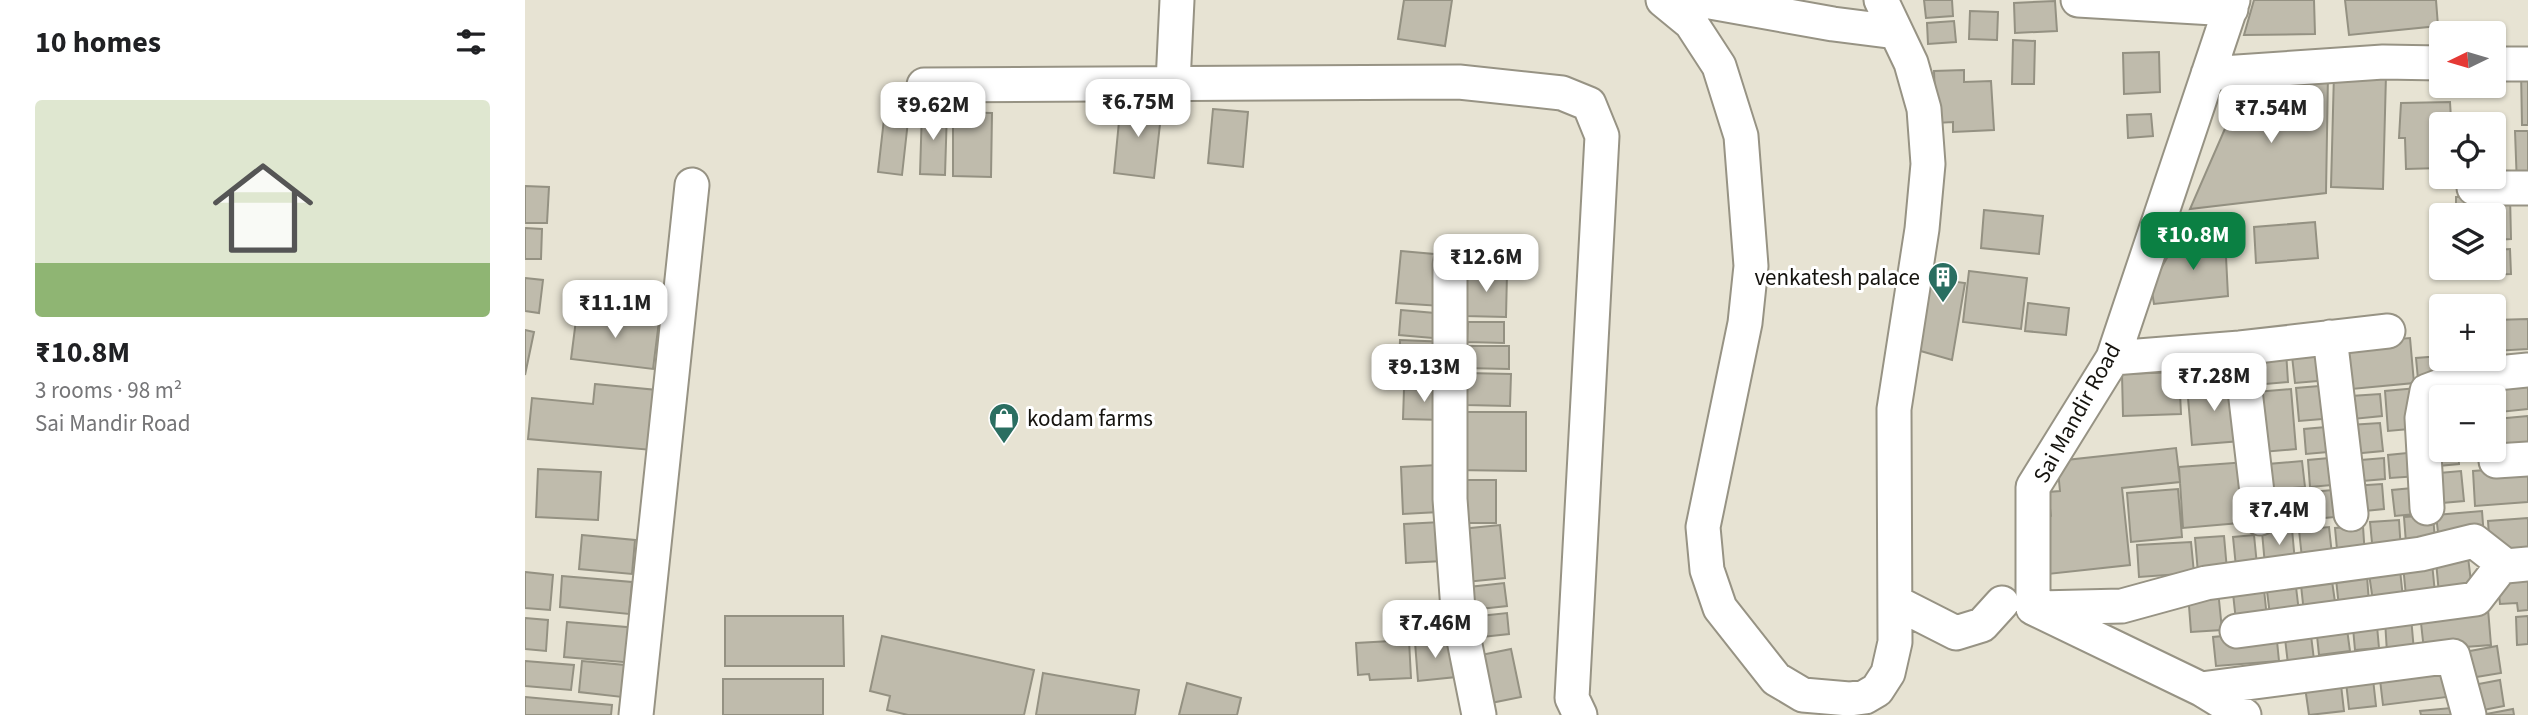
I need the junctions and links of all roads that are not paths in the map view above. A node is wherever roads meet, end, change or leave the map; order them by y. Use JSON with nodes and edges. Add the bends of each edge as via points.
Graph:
{"nodes":[{"id":1,"x":1177,"y":0,"type":"edge"},
{"id":2,"x":1663,"y":0,"type":"edge"},
{"id":3,"x":1699,"y":0,"type":"edge"},
{"id":4,"x":1881,"y":0,"type":"edge"},
{"id":5,"x":2078,"y":0,"type":"edge"},
{"id":6,"x":2232,"y":4,"type":"edge"},
{"id":7,"x":1896,"y":32,"type":"junction"},
{"id":8,"x":2429,"y":63,"type":"edge"},
{"id":9,"x":2506,"y":64,"type":"edge"},
{"id":10,"x":2528,"y":64,"type":"edge"},
{"id":11,"x":2208,"y":75,"type":"junction"},
{"id":12,"x":1173,"y":83,"type":"junction"},
{"id":13,"x":924,"y":85,"type":"dead end"},
{"id":14,"x":692,"y":185,"type":"dead end"},
{"id":15,"x":2506,"y":188,"type":"edge"},
{"id":16,"x":2528,"y":188,"type":"edge"},
{"id":17,"x":1450,"y":264,"type":"dead end"},
{"id":18,"x":2388,"y":331,"type":"dead end"},
{"id":19,"x":2330,"y":337,"type":"junction"},
{"id":20,"x":2240,"y":348,"type":"junction"},
{"id":21,"x":2113,"y":358,"type":"junction"},
{"id":22,"x":2528,"y":370,"type":"edge"},
{"id":23,"x":2427,"y":508,"type":"dead end"},
{"id":24,"x":2351,"y":514,"type":"dead end"},
{"id":25,"x":2260,"y":518,"type":"dead end"},
{"id":26,"x":2516,"y":564,"type":"edge"},
{"id":27,"x":1895,"y":602,"type":"junction"},
{"id":28,"x":2018,"y":605,"type":"junction"},
{"id":29,"x":2237,"y":631,"type":"dead end"},
{"id":30,"x":2201,"y":689,"type":"junction"},
{"id":31,"x":1813,"y":705,"type":"edge"},
{"id":32,"x":636,"y":715,"type":"edge"},
{"id":33,"x":1479,"y":715,"type":"edge"},
{"id":34,"x":1580,"y":715,"type":"edge"},
{"id":35,"x":2244,"y":715,"type":"edge"},
{"id":36,"x":2469,"y":715,"type":"edge"}],
"edges":[{"from":1,"to":12,"type":"street"},
{"from":2,"to":31,"type":"street","via":[[1691,23],[1719,66],[1741,136],[1751,266],[1745,323],[1703,527],[1707,570],[1720,608],[1776,679]]},
{"from":3,"to":7,"type":"street"},
{"from":4,"to":7,"type":"street"},
{"from":5,"to":6,"type":"street"},
{"from":6,"to":11,"type":"street","name":"Sai Mandir Road"},
{"from":7,"to":27,"type":"street","via":[[1911,63],[1924,109],[1928,164],[1894,409]]},
{"from":8,"to":11,"type":"street"},
{"from":9,"to":10,"type":"street"},
{"from":11,"to":21,"type":"street","name":"Sai Mandir Road"},
{"from":12,"to":13,"type":"street"},
{"from":12,"to":34,"type":"street","via":[[1459,82],[1562,93],[1589,104],[1602,136],[1572,698]]},
{"from":14,"to":32,"type":"street"},
{"from":15,"to":16,"type":"street"},
{"from":17,"to":33,"type":"street","via":[[1450,499],[1458,610]]},
{"from":18,"to":19,"type":"street"},
{"from":19,"to":20,"type":"street"},
{"from":19,"to":24,"type":"street"},
{"from":20,"to":21,"type":"street"},
{"from":20,"to":25,"type":"street"},
{"from":21,"to":28,"type":"street","name":"Sai Mandir Road","via":[[2033,486]]},
{"from":22,"to":23,"type":"street","via":[[2467,376],[2427,391],[2422,418]]},
{"from":26,"to":28,"type":"street","via":[[2474,541],[2421,554],[2206,583],[2122,606]]},
{"from":26,"to":29,"type":"street","via":[[2476,599]]},
{"from":27,"to":28,"type":"street","via":[[1956,633]]},
{"from":27,"to":31,"type":"street","via":[[1895,642],[1888,673],[1877,690],[1865,697]]},
{"from":28,"to":30,"type":"street"},
{"from":30,"to":35,"type":"street"},
{"from":30,"to":36,"type":"street","via":[[2453,656]]}]}
